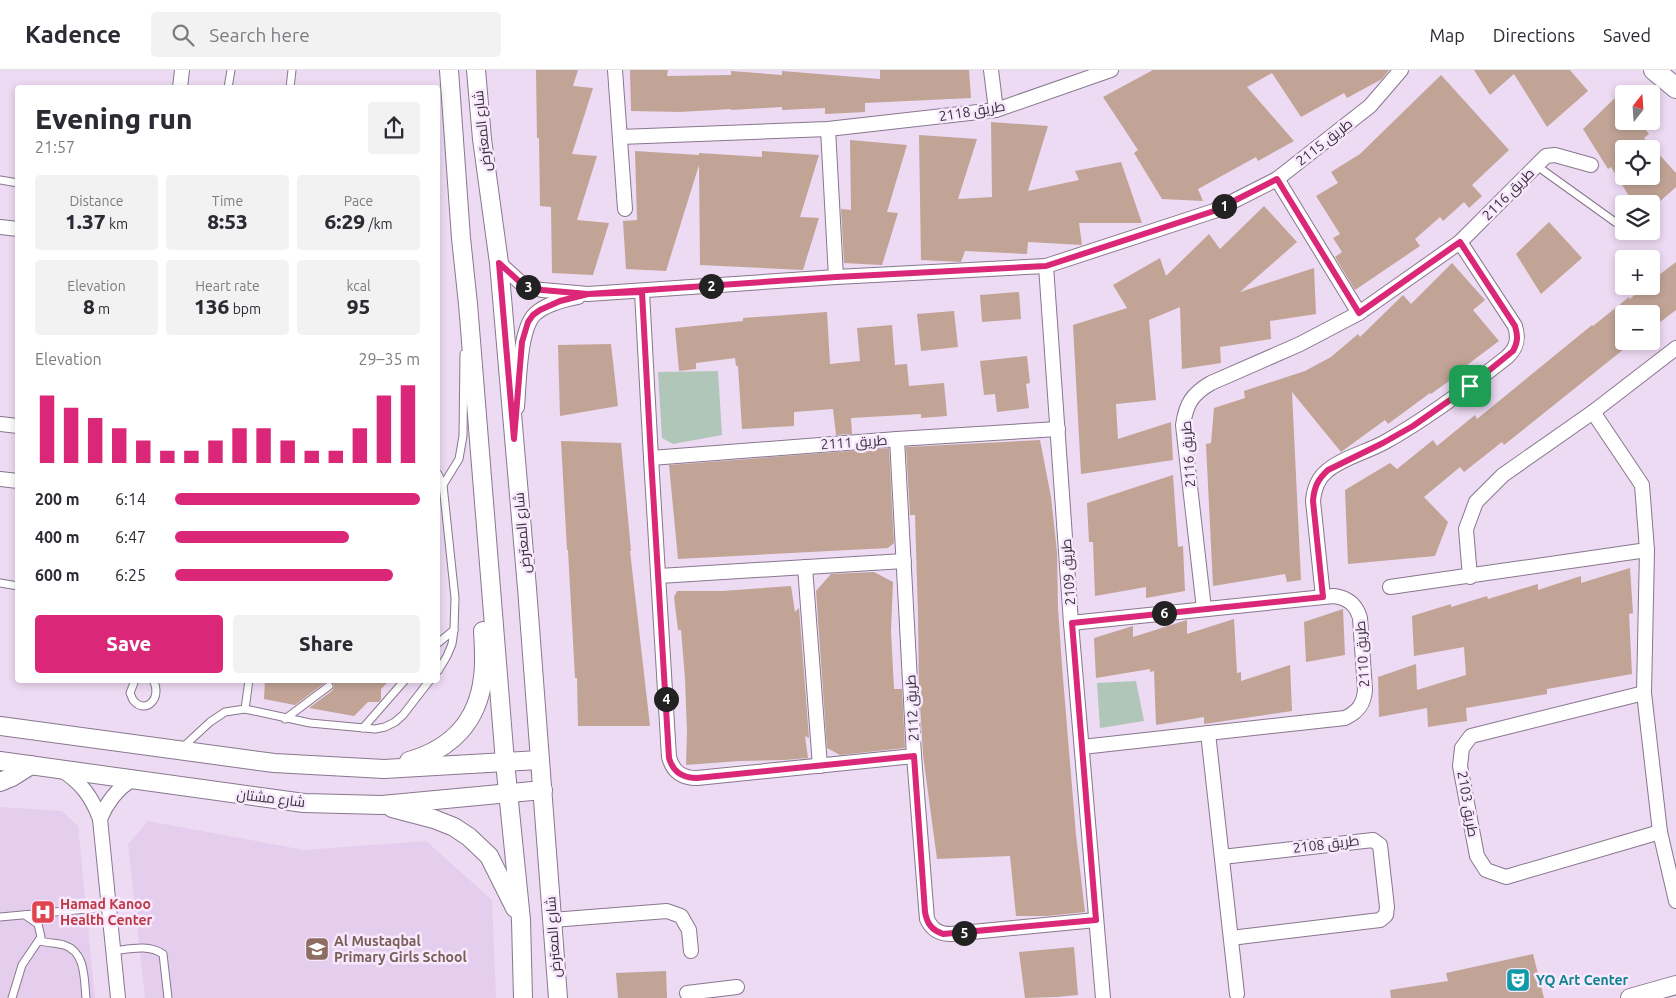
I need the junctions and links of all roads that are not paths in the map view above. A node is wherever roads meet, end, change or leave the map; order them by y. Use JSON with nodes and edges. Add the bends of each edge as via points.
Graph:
{"nodes":[{"id":1,"x":182,"y":70,"type":"edge"},
{"id":2,"x":231,"y":70,"type":"edge"},
{"id":3,"x":292,"y":70,"type":"edge"},
{"id":4,"x":449,"y":70,"type":"edge"},
{"id":5,"x":476,"y":70,"type":"edge"},
{"id":6,"x":615,"y":70,"type":"edge"},
{"id":7,"x":991,"y":70,"type":"edge"},
{"id":8,"x":1111,"y":70,"type":"edge"},
{"id":9,"x":1401,"y":70,"type":"edge"},
{"id":10,"x":1654,"y":70,"type":"edge"},
{"id":11,"x":180,"y":85,"type":"edge"},
{"id":12,"x":228,"y":85,"type":"edge"},
{"id":13,"x":290,"y":85,"type":"edge"},
{"id":14,"x":1676,"y":88,"type":"edge"},
{"id":15,"x":996,"y":110,"type":"junction"},
{"id":16,"x":828,"y":129,"type":"junction"},
{"id":17,"x":620,"y":137,"type":"junction"},
{"id":18,"x":1592,"y":165,"type":"dead end"},
{"id":19,"x":1537,"y":166,"type":"junction"},
{"id":20,"x":1277,"y":179,"type":"junction"},
{"id":21,"x":0,"y":180,"type":"edge"},
{"id":22,"x":15,"y":182,"type":"edge"},
{"id":23,"x":626,"y":209,"type":"dead end"},
{"id":24,"x":1615,"y":222,"type":"dead end"},
{"id":25,"x":0,"y":227,"type":"edge"},
{"id":26,"x":15,"y":229,"type":"edge"},
{"id":27,"x":1460,"y":242,"type":"junction"},
{"id":28,"x":499,"y":263,"type":"junction"},
{"id":29,"x":1046,"y":266,"type":"junction"},
{"id":30,"x":836,"y":277,"type":"junction"},
{"id":31,"x":642,"y":292,"type":"junction"},
{"id":32,"x":588,"y":294,"type":"junction"},
{"id":33,"x":468,"y":304,"type":"junction"},
{"id":34,"x":1359,"y":313,"type":"junction"},
{"id":35,"x":1676,"y":348,"type":"edge"},
{"id":36,"x":1592,"y":412,"type":"junction"},
{"id":37,"x":0,"y":424,"type":"edge"},
{"id":38,"x":15,"y":426,"type":"edge"},
{"id":39,"x":1058,"y":430,"type":"junction"},
{"id":40,"x":514,"y":439,"type":"junction"},
{"id":41,"x":897,"y":439,"type":"junction"},
{"id":42,"x":651,"y":458,"type":"junction"},
{"id":43,"x":440,"y":478,"type":"edge"},
{"id":44,"x":0,"y":479,"type":"edge"},
{"id":45,"x":15,"y":481,"type":"edge"},
{"id":46,"x":443,"y":485,"type":"junction"},
{"id":47,"x":1648,"y":550,"type":"junction"},
{"id":48,"x":904,"y":561,"type":"junction"},
{"id":49,"x":489,"y":564,"type":"junction"},
{"id":50,"x":805,"y":567,"type":"junction"},
{"id":51,"x":659,"y":576,"type":"junction"},
{"id":52,"x":1470,"y":577,"type":"junction"},
{"id":53,"x":0,"y":583,"type":"edge"},
{"id":54,"x":15,"y":586,"type":"edge"},
{"id":55,"x":1390,"y":588,"type":"dead end"},
{"id":56,"x":1323,"y":597,"type":"junction"},
{"id":57,"x":1204,"y":609,"type":"junction"},
{"id":58,"x":1072,"y":623,"type":"junction"},
{"id":59,"x":454,"y":630,"type":"junction"},
{"id":60,"x":440,"y":641,"type":"edge"},
{"id":61,"x":440,"y":668,"type":"edge"},
{"id":62,"x":133,"y":683,"type":"edge"},
{"id":63,"x":155,"y":683,"type":"edge"},
{"id":64,"x":249,"y":683,"type":"edge"},
{"id":65,"x":402,"y":683,"type":"edge"},
{"id":66,"x":428,"y":683,"type":"edge"},
{"id":67,"x":329,"y":686,"type":"dead end"},
{"id":68,"x":1644,"y":694,"type":"junction"},
{"id":69,"x":245,"y":709,"type":"junction"},
{"id":70,"x":285,"y":719,"type":"junction"},
{"id":71,"x":0,"y":726,"type":"edge"},
{"id":72,"x":363,"y":728,"type":"junction"},
{"id":73,"x":1208,"y":733,"type":"junction"},
{"id":74,"x":1082,"y":747,"type":"junction"},
{"id":75,"x":180,"y":750,"type":"junction"},
{"id":76,"x":914,"y":756,"type":"junction"},
{"id":77,"x":540,"y":760,"type":"junction"},
{"id":78,"x":0,"y":761,"type":"edge"},
{"id":79,"x":504,"y":762,"type":"junction"},
{"id":80,"x":31,"y":765,"type":"junction"},
{"id":81,"x":820,"y":766,"type":"junction"},
{"id":82,"x":384,"y":769,"type":"junction"},
{"id":83,"x":60,"y":770,"type":"junction"},
{"id":84,"x":131,"y":780,"type":"junction"},
{"id":85,"x":0,"y":782,"type":"edge"},
{"id":86,"x":543,"y":790,"type":"junction"},
{"id":87,"x":507,"y":792,"type":"junction"},
{"id":88,"x":382,"y":805,"type":"junction"},
{"id":89,"x":100,"y":819,"type":"junction"},
{"id":90,"x":1660,"y":832,"type":"junction"},
{"id":91,"x":1222,"y":857,"type":"junction"},
{"id":92,"x":1676,"y":901,"type":"edge"},
{"id":93,"x":109,"y":907,"type":"junction"},
{"id":94,"x":25,"y":915,"type":"junction"},
{"id":95,"x":0,"y":917,"type":"edge"},
{"id":96,"x":520,"y":920,"type":"junction"},
{"id":97,"x":552,"y":920,"type":"junction"},
{"id":98,"x":1096,"y":920,"type":"junction"},
{"id":99,"x":1230,"y":938,"type":"junction"},
{"id":100,"x":40,"y":941,"type":"junction"},
{"id":101,"x":113,"y":951,"type":"junction"},
{"id":102,"x":691,"y":951,"type":"dead end"},
{"id":103,"x":1676,"y":985,"type":"edge"},
{"id":104,"x":737,"y":987,"type":"dead end"},
{"id":105,"x":686,"y":991,"type":"edge"},
{"id":106,"x":1237,"y":994,"type":"dead end"},
{"id":107,"x":12,"y":998,"type":"edge"},
{"id":108,"x":86,"y":998,"type":"edge"},
{"id":109,"x":118,"y":998,"type":"edge"},
{"id":110,"x":168,"y":998,"type":"edge"},
{"id":111,"x":523,"y":998,"type":"edge"},
{"id":112,"x":558,"y":998,"type":"edge"},
{"id":113,"x":1103,"y":998,"type":"edge"},
{"id":114,"x":1630,"y":998,"type":"edge"}],
"edges":[{"from":1,"to":11,"type":"street"},
{"from":2,"to":12,"type":"lane"},
{"from":3,"to":13,"type":"lane"},
{"from":4,"to":33,"type":"street","name":"شارع المعترض"},
{"from":5,"to":28,"type":"street","name":"شارع المعترض"},
{"from":6,"to":17,"type":"street"},
{"from":7,"to":15,"type":"street"},
{"from":8,"to":15,"type":"street","name":"طريق 2118"},
{"from":9,"to":20,"type":"street","name":"طريق 2115","via":[[1370,106]]},
{"from":10,"to":14,"type":"main road"},
{"from":15,"to":16,"type":"street","name":"طريق 2118"},
{"from":16,"to":17,"type":"street","name":"طريق 2118"},
{"from":16,"to":30,"type":"street"},
{"from":17,"to":23,"type":"street"},
{"from":18,"to":19,"type":"street","name":"طريق 2116","via":[[1555,155],[1546,156]]},
{"from":19,"to":24,"type":"lane"},
{"from":19,"to":27,"type":"street","name":"طريق 2116"},
{"from":20,"to":29,"type":"street","name":"طريق 2115","via":[[1214,211]]},
{"from":20,"to":34,"type":"street"},
{"from":21,"to":22,"type":"lane"},
{"from":25,"to":26,"type":"street"},
{"from":27,"to":34,"type":"street","name":"طريق 2116"},
{"from":27,"to":56,"type":"street","via":[[1515,326],[1517,343],[1507,357],[1442,406],[1321,476],[1313,501]]},
{"from":28,"to":32,"type":"street","name":"طريق 2115","via":[[527,286]]},
{"from":28,"to":40,"type":"street","name":"شارع المعترض"},
{"from":29,"to":30,"type":"street","name":"طريق 2115"},
{"from":29,"to":39,"type":"street","name":"طريق 2109"},
{"from":30,"to":31,"type":"street","name":"طريق 2115"},
{"from":31,"to":32,"type":"street","name":"طريق 2115"},
{"from":31,"to":42,"type":"street"},
{"from":32,"to":40,"type":"street","name":"طريق 2115","via":[[540,310],[528,322],[522,342]]},
{"from":33,"to":46,"type":"lane","via":[[463,436],[459,459]]},
{"from":33,"to":49,"type":"street","name":"شارع المعترض"},
{"from":34,"to":57,"type":"street","name":"طريق 2116","via":[[1300,344],[1211,383],[1191,400],[1183,425]]},
{"from":35,"to":36,"type":"street"},
{"from":36,"to":47,"type":"street","via":[[1642,485]]},
{"from":36,"to":52,"type":"street","via":[[1503,476],[1476,502],[1466,529]]},
{"from":37,"to":38,"type":"street"},
{"from":39,"to":41,"type":"street","name":"طريق 2111"},
{"from":39,"to":58,"type":"street","name":"طريق 2109"},
{"from":40,"to":77,"type":"street","name":"شارع المعترض"},
{"from":41,"to":42,"type":"street","name":"طريق 2111"},
{"from":41,"to":48,"type":"street","name":"طريق 2112"},
{"from":42,"to":51,"type":"street"},
{"from":43,"to":46,"type":"lane"},
{"from":44,"to":45,"type":"street"},
{"from":46,"to":59,"type":"lane","via":[[455,605]]},
{"from":47,"to":52,"type":"street"},
{"from":47,"to":68,"type":"street"},
{"from":48,"to":50,"type":"street"},
{"from":48,"to":76,"type":"street","name":"طريق 2112"},
{"from":49,"to":79,"type":"street","name":"شارع المعترض"},
{"from":49,"to":82,"type":"street","via":[[483,595],[483,678],[474,710],[457,735],[436,751]]},
{"from":50,"to":51,"type":"street"},
{"from":50,"to":81,"type":"street"},
{"from":51,"to":81,"type":"street","via":[[669,758],[676,771],[682,776],[697,778]]},
{"from":52,"to":55,"type":"street"},
{"from":53,"to":54,"type":"lane"},
{"from":56,"to":57,"type":"street","name":"طريق 2110"},
{"from":56,"to":73,"type":"street","name":"طريق 2110","via":[[1343,597],[1357,609],[1365,690],[1360,707],[1345,718]]},
{"from":57,"to":58,"type":"street","name":"طريق 2110"},
{"from":58,"to":74,"type":"street","name":"طريق 2109"},
{"from":59,"to":60,"type":"lane"},
{"from":59,"to":61,"type":"lane","via":[[452,644]]},
{"from":62,"to":63,"type":"lane","via":[[130,692],[133,700],[141,705],[155,701]]},
{"from":64,"to":69,"type":"lane"},
{"from":65,"to":72,"type":"lane"},
{"from":66,"to":72,"type":"lane","via":[[395,722],[380,728]]},
{"from":67,"to":70,"type":"lane"},
{"from":68,"to":90,"type":"street"},
{"from":68,"to":90,"type":"street","name":"طريق 2103","via":[[1471,736],[1462,748],[1460,766],[1477,856],[1486,870],[1506,877]]},
{"from":69,"to":70,"type":"lane"},
{"from":69,"to":75,"type":"lane","via":[[225,712]]},
{"from":70,"to":72,"type":"lane"},
{"from":71,"to":75,"type":"street"},
{"from":73,"to":74,"type":"street","name":"طريق 2110"},
{"from":73,"to":91,"type":"street"},
{"from":74,"to":98,"type":"street","name":"طريق 2109"},
{"from":75,"to":82,"type":"street","via":[[274,763]]},
{"from":76,"to":81,"type":"street"},
{"from":76,"to":98,"type":"street","name":"طريق 2112","via":[[925,912],[930,926],[936,931],[951,934]]},
{"from":77,"to":79,"type":"street"},
{"from":77,"to":86,"type":"street","name":"شارع المعترض"},
{"from":78,"to":80,"type":"street","name":"شارع مشتان"},
{"from":79,"to":82,"type":"street"},
{"from":79,"to":87,"type":"street","name":"شارع المعترض"},
{"from":80,"to":83,"type":"street","name":"شارع مشتان"},
{"from":80,"to":85,"type":"street"},
{"from":83,"to":84,"type":"street","name":"شارع مشتان"},
{"from":83,"to":89,"type":"street","via":[[81,785]]},
{"from":84,"to":88,"type":"street","name":"شارع مشتان","via":[[304,803]]},
{"from":84,"to":89,"type":"street","via":[[109,801]]},
{"from":86,"to":87,"type":"street","name":"شارع مشتان"},
{"from":86,"to":97,"type":"street","name":"شارع المعترض"},
{"from":87,"to":88,"type":"street","name":"شارع مشتان"},
{"from":87,"to":96,"type":"street","name":"شارع المعترض"},
{"from":88,"to":96,"type":"street","via":[[434,819],[469,837],[489,856]]},
{"from":89,"to":93,"type":"street"},
{"from":90,"to":92,"type":"street"},
{"from":91,"to":99,"type":"street"},
{"from":91,"to":99,"type":"street","name":"طريق 2108","via":[[1373,840],[1380,846],[1387,907],[1386,915],[1380,920]]},
{"from":93,"to":94,"type":"lane"},
{"from":93,"to":101,"type":"street"},
{"from":94,"to":95,"type":"lane"},
{"from":94,"to":100,"type":"lane","via":[[38,924]]},
{"from":96,"to":111,"type":"street","name":"شارع المعترض"},
{"from":97,"to":102,"type":"street","via":[[667,911],[681,916],[689,930]]},
{"from":97,"to":112,"type":"street","name":"شارع المعترض"},
{"from":98,"to":113,"type":"street","name":"طريق 2109"},
{"from":99,"to":106,"type":"street"},
{"from":100,"to":107,"type":"lane","via":[[22,965]]},
{"from":100,"to":108,"type":"lane","via":[[75,951],[83,964]]},
{"from":101,"to":109,"type":"street"},
{"from":101,"to":110,"type":"lane","via":[[155,948],[163,954]]},
{"from":103,"to":114,"type":"street"},
{"from":104,"to":105,"type":"street"}]}
